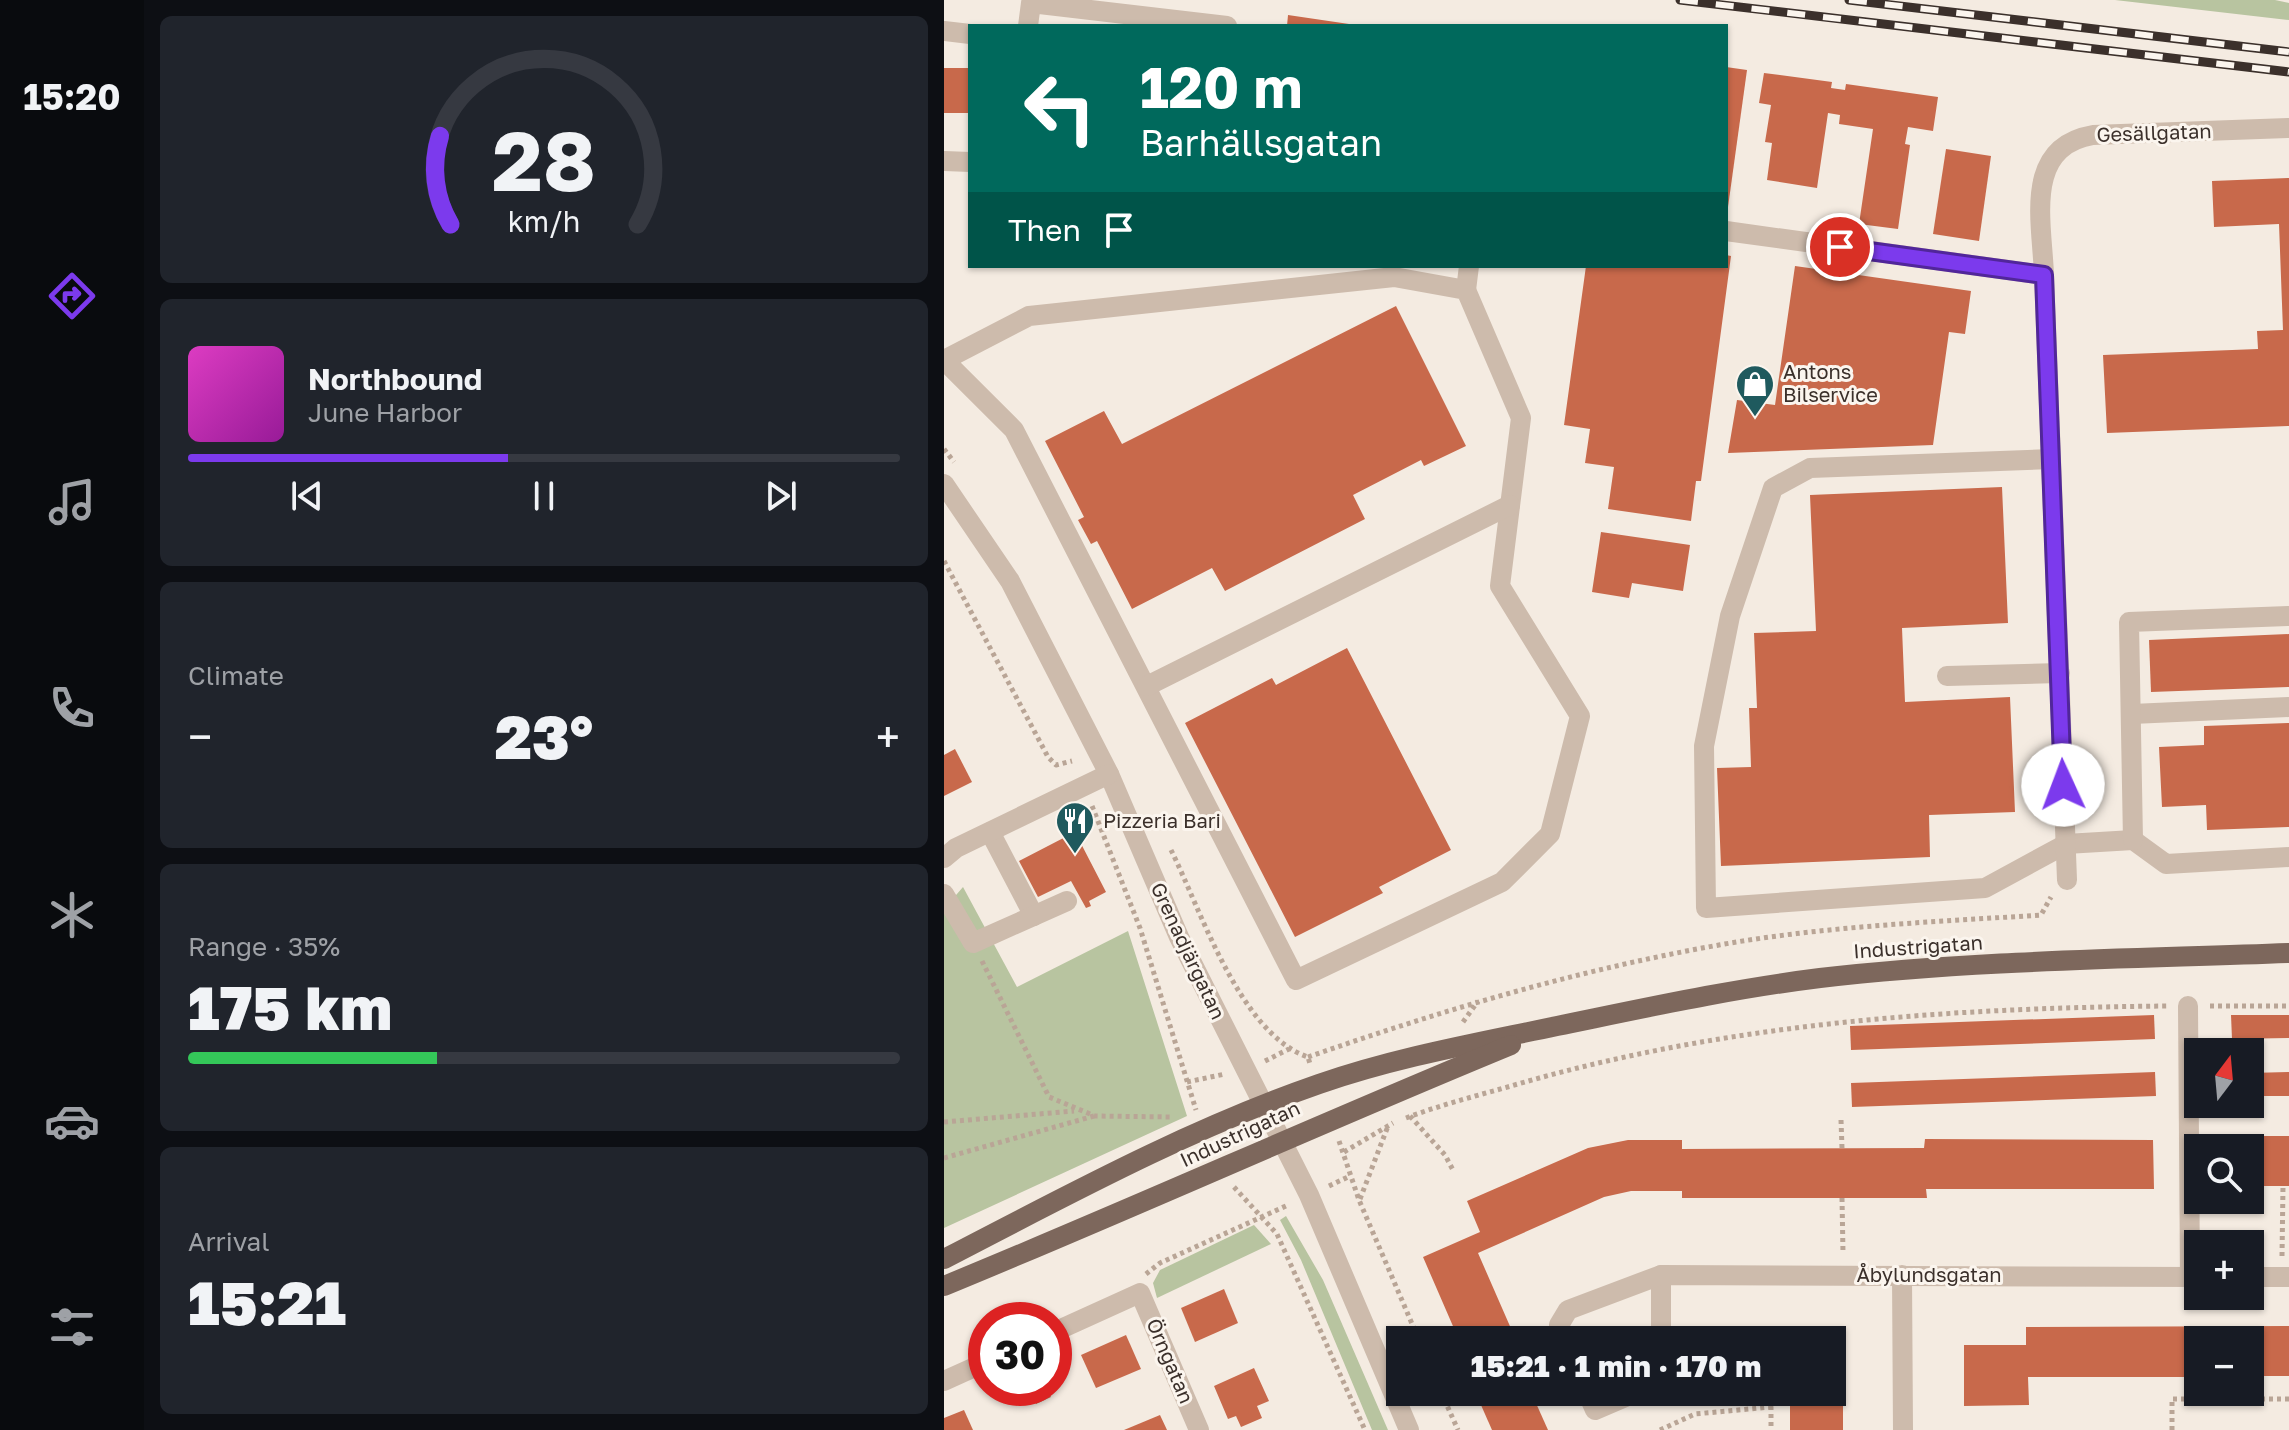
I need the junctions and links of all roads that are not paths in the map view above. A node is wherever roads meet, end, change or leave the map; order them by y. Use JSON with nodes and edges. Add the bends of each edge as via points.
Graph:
{"nodes":[{"id":1,"x":1028,"y":24,"type":"edge"},
{"id":2,"x":1210,"y":24,"type":"edge"},
{"id":3,"x":944,"y":31,"type":"edge"},
{"id":4,"x":968,"y":34,"type":"edge"},
{"id":5,"x":2289,"y":128,"type":"edge"},
{"id":6,"x":944,"y":161,"type":"edge"},
{"id":7,"x":968,"y":162,"type":"edge"},
{"id":8,"x":1728,"y":231,"type":"edge"},
{"id":9,"x":1469,"y":268,"type":"edge"},
{"id":10,"x":1394,"y":272,"type":"edge"},
{"id":11,"x":2044,"y":275,"type":"junction"},
{"id":12,"x":1466,"y":290,"type":"junction"},
{"id":13,"x":944,"y":360,"type":"edge"},
{"id":14,"x":2051,"y":459,"type":"junction"},
{"id":15,"x":944,"y":484,"type":"edge"},
{"id":16,"x":1510,"y":505,"type":"junction"},
{"id":17,"x":2289,"y":616,"type":"edge"},
{"id":18,"x":2060,"y":673,"type":"junction"},
{"id":19,"x":1947,"y":676,"type":"dead end"},
{"id":20,"x":1147,"y":686,"type":"junction"},
{"id":21,"x":2289,"y":707,"type":"edge"},
{"id":22,"x":2132,"y":714,"type":"junction"},
{"id":23,"x":1109,"y":774,"type":"junction"},
{"id":24,"x":990,"y":832,"type":"junction"},
{"id":25,"x":2133,"y":840,"type":"junction"},
{"id":26,"x":2066,"y":844,"type":"junction"},
{"id":27,"x":2289,"y":857,"type":"edge"},
{"id":28,"x":944,"y":858,"type":"edge"},
{"id":29,"x":2067,"y":880,"type":"road end"},
{"id":30,"x":944,"y":894,"type":"edge"},
{"id":31,"x":1067,"y":901,"type":"dead end"},
{"id":32,"x":1034,"y":916,"type":"junction"},
{"id":33,"x":2289,"y":953,"type":"edge"},
{"id":34,"x":2188,"y":1006,"type":"road end"},
{"id":35,"x":1556,"y":1027,"type":"junction"},
{"id":36,"x":1265,"y":1105,"type":"junction"},
{"id":37,"x":1283,"y":1141,"type":"junction"},
{"id":38,"x":2193,"y":1230,"type":"edge"},
{"id":39,"x":944,"y":1259,"type":"edge"},
{"id":40,"x":1661,"y":1275,"type":"junction"},
{"id":41,"x":1902,"y":1275,"type":"junction"},
{"id":42,"x":2184,"y":1277,"type":"edge"},
{"id":43,"x":2264,"y":1277,"type":"edge"},
{"id":44,"x":2285,"y":1277,"type":"edge"},
{"id":45,"x":944,"y":1286,"type":"edge"},
{"id":46,"x":1072,"y":1324,"type":"edge"},
{"id":47,"x":1559,"y":1326,"type":"edge"},
{"id":48,"x":1661,"y":1326,"type":"edge"},
{"id":49,"x":968,"y":1370,"type":"edge"},
{"id":50,"x":944,"y":1381,"type":"edge"},
{"id":51,"x":1199,"y":1430,"type":"edge"},
{"id":52,"x":1409,"y":1430,"type":"edge"},
{"id":53,"x":1903,"y":1430,"type":"edge"}],
"edges":[{"from":1,"to":2,"type":"street","via":[[1031,3]]},
{"from":3,"to":4,"type":"street"},
{"from":5,"to":11,"type":"street","name":"Gesällgatan","via":[[2073,138],[2045,167]]},
{"from":6,"to":7,"type":"street"},
{"from":8,"to":11,"type":"street"},
{"from":9,"to":12,"type":"street"},
{"from":10,"to":12,"type":"street"},
{"from":10,"to":13,"type":"street","via":[[1029,316]]},
{"from":11,"to":14,"type":"street","name":"Gesällgatan"},
{"from":12,"to":16,"type":"street","via":[[1521,418]]},
{"from":13,"to":20,"type":"street","via":[[1014,430]]},
{"from":14,"to":18,"type":"street","name":"Gesällgatan"},
{"from":14,"to":26,"type":"street","via":[[1810,468],[1773,488],[1730,616],[1704,746],[1706,908],[1985,888]]},
{"from":15,"to":23,"type":"street","name":"Grenadjärgatan","via":[[1010,581]]},
{"from":16,"to":20,"type":"street"},
{"from":16,"to":20,"type":"street","via":[[1500,586],[1580,716],[1550,834],[1502,882],[1296,980]]},
{"from":17,"to":22,"type":"street","via":[[2129,622]]},
{"from":18,"to":19,"type":"street"},
{"from":18,"to":26,"type":"street","name":"Gesällgatan"},
{"from":21,"to":22,"type":"street"},
{"from":22,"to":25,"type":"street"},
{"from":23,"to":24,"type":"street"},
{"from":23,"to":36,"type":"street","name":"Grenadjärgatan","via":[[1179,937]]},
{"from":24,"to":28,"type":"street"},
{"from":24,"to":32,"type":"street"},
{"from":25,"to":26,"type":"street"},
{"from":25,"to":27,"type":"street","via":[[2166,864]]},
{"from":26,"to":29,"type":"street","name":"Gesällgatan"},
{"from":30,"to":32,"type":"street","via":[[973,943]]},
{"from":31,"to":32,"type":"street"},
{"from":33,"to":35,"type":"main road","name":"Industrigatan","via":[[1951,967],[1820,978],[1684,998]]},
{"from":34,"to":38,"type":"street"},
{"from":35,"to":36,"type":"main road","name":"Industrigatan","via":[[1374,1066]]},
{"from":35,"to":37,"type":"main road","name":"Industrigatan"},
{"from":36,"to":37,"type":"street","name":"Grenadjärgatan"},
{"from":36,"to":39,"type":"main road","name":"Industrigatan"},
{"from":37,"to":45,"type":"main road","name":"Industrigatan"},
{"from":37,"to":52,"type":"street","name":"Grenadjärgatan"},
{"from":40,"to":41,"type":"street","name":"Åbylundsgatan"},
{"from":40,"to":47,"type":"street","name":"Åbylundsgatan","via":[[1568,1310]]},
{"from":40,"to":48,"type":"street"},
{"from":41,"to":42,"type":"street","name":"Åbylundsgatan"},
{"from":41,"to":53,"type":"street"},
{"from":43,"to":44,"type":"street"},
{"from":46,"to":51,"type":"street","name":"Örngatan","via":[[1140,1293]]},
{"from":49,"to":50,"type":"street"}]}
